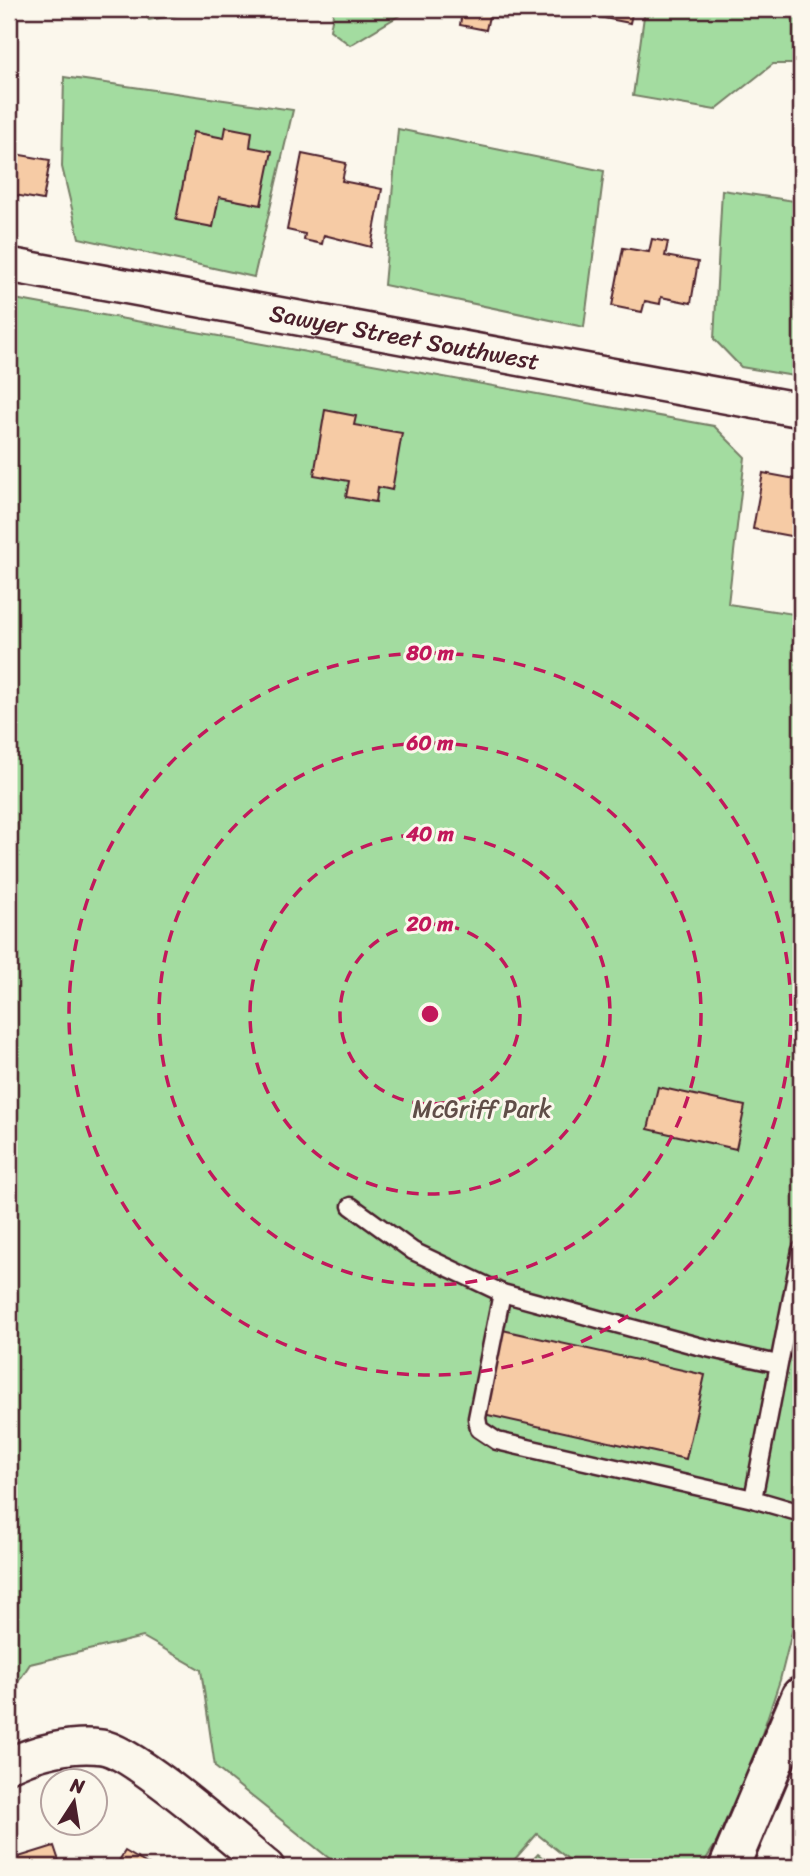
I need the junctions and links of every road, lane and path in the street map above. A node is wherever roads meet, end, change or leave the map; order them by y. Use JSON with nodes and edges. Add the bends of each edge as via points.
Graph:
{"nodes":[{"id":1,"x":9,"y":265,"type":"edge"},
{"id":2,"x":801,"y":410,"type":"edge"},
{"id":3,"x":351,"y":1206,"type":"dead end"},
{"id":4,"x":801,"y":1250,"type":"edge"},
{"id":5,"x":502,"y":1293,"type":"junction"},
{"id":6,"x":778,"y":1364,"type":"junction"},
{"id":7,"x":753,"y":1499,"type":"junction"},
{"id":8,"x":801,"y":1513,"type":"edge"},
{"id":9,"x":801,"y":1697,"type":"edge"},
{"id":10,"x":9,"y":1765,"type":"edge"},
{"id":11,"x":267,"y":1867,"type":"edge"},
{"id":12,"x":731,"y":1867,"type":"edge"}],
"edges":[{"from":1,"to":2,"type":"street","name":"Sawyer Street Southwest"},
{"from":3,"to":5,"type":"lane","via":[[413,1251]]},
{"from":4,"to":6,"type":"lane"},
{"from":5,"to":6,"type":"lane"},
{"from":5,"to":7,"type":"lane","via":[[477,1418],[485,1436]]},
{"from":6,"to":7,"type":"lane"},
{"from":7,"to":8,"type":"lane"},
{"from":9,"to":12,"type":"street"},
{"from":10,"to":11,"type":"street","via":[[37,1752],[104,1747],[148,1772]]}]}
